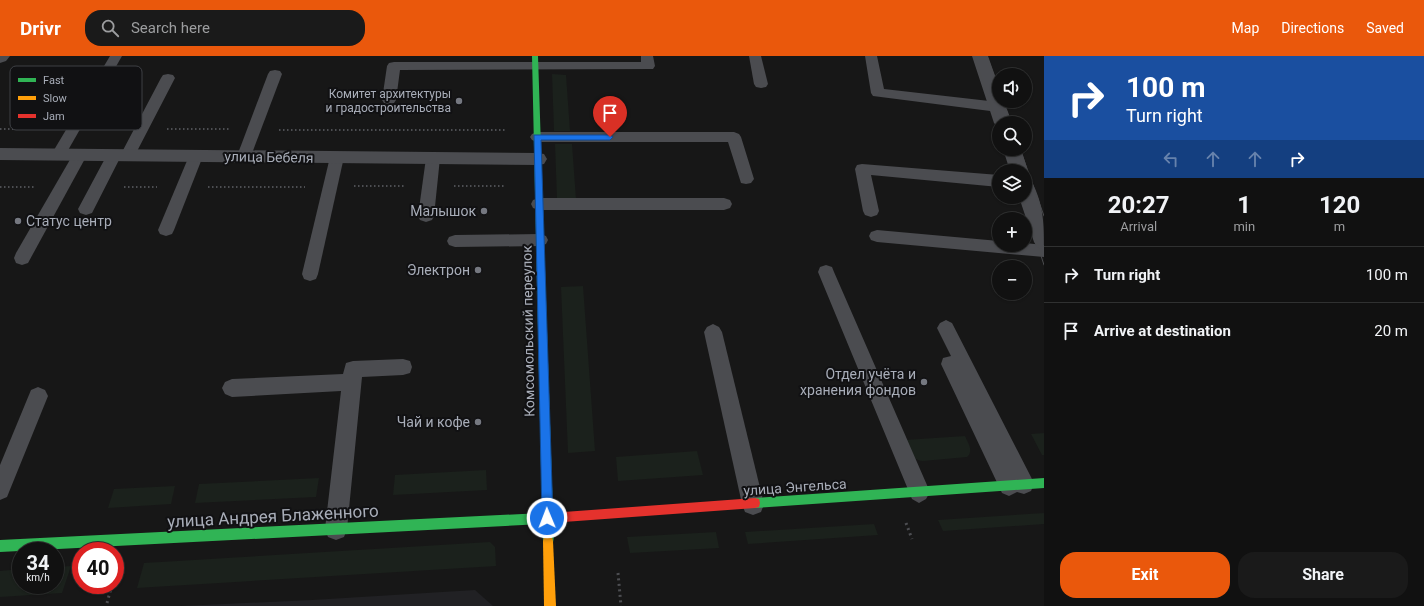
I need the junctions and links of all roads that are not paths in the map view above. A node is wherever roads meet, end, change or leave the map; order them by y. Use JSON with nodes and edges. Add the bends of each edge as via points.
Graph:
{"nodes":[{"id":1,"x":116,"y":56,"type":"edge"},
{"id":2,"x":647,"y":56,"type":"edge"},
{"id":3,"x":755,"y":56,"type":"edge"},
{"id":4,"x":871,"y":56,"type":"edge"},
{"id":5,"x":980,"y":56,"type":"edge"},
{"id":6,"x":452,"y":57,"type":"edge"},
{"id":7,"x":535,"y":60,"type":"edge"},
{"id":8,"x":110,"y":66,"type":"edge"},
{"id":9,"x":275,"y":74,"type":"dead end"},
{"id":10,"x":168,"y":78,"type":"dead end"},
{"id":11,"x":761,"y":84,"type":"dead end"},
{"id":12,"x":992,"y":90,"type":"edge"},
{"id":13,"x":389,"y":100,"type":"dead end"},
{"id":14,"x":992,"y":106,"type":"edge"},
{"id":15,"x":142,"y":121,"type":"edge"},
{"id":16,"x":73,"y":130,"type":"edge"},
{"id":17,"x":136,"y":130,"type":"edge"},
{"id":18,"x":537,"y":137,"type":"junction"},
{"id":19,"x":0,"y":154,"type":"edge"},
{"id":20,"x":58,"y":155,"type":"junction"},
{"id":21,"x":80,"y":155,"type":"junction"},
{"id":22,"x":121,"y":155,"type":"junction"},
{"id":23,"x":196,"y":156,"type":"junction"},
{"id":24,"x":244,"y":156,"type":"junction"},
{"id":25,"x":337,"y":157,"type":"junction"},
{"id":26,"x":433,"y":158,"type":"junction"},
{"id":27,"x":538,"y":159,"type":"junction"},
{"id":28,"x":746,"y":178,"type":"dead end"},
{"id":29,"x":992,"y":180,"type":"edge"},
{"id":30,"x":539,"y":204,"type":"junction"},
{"id":31,"x":724,"y":204,"type":"dead end"},
{"id":32,"x":1031,"y":204,"type":"edge"},
{"id":33,"x":86,"y":209,"type":"dead end"},
{"id":34,"x":871,"y":211,"type":"dead end"},
{"id":35,"x":426,"y":216,"type":"dead end"},
{"id":36,"x":166,"y":230,"type":"dead end"},
{"id":37,"x":876,"y":236,"type":"dead end"},
{"id":38,"x":540,"y":240,"type":"junction"},
{"id":39,"x":455,"y":241,"type":"dead end"},
{"id":40,"x":1044,"y":242,"type":"edge"},
{"id":41,"x":1044,"y":251,"type":"edge"},
{"id":42,"x":22,"y":258,"type":"dead end"},
{"id":43,"x":826,"y":272,"type":"dead end"},
{"id":44,"x":310,"y":274,"type":"dead end"},
{"id":45,"x":941,"y":331,"type":"dead end"},
{"id":46,"x":713,"y":332,"type":"dead end"},
{"id":47,"x":403,"y":367,"type":"dead end"},
{"id":48,"x":352,"y":382,"type":"junction"},
{"id":49,"x":232,"y":388,"type":"dead end"},
{"id":50,"x":38,"y":396,"type":"dead end"},
{"id":51,"x":1044,"y":483,"type":"edge"},
{"id":52,"x":1017,"y":485,"type":"junction"},
{"id":53,"x":0,"y":490,"type":"edge"},
{"id":54,"x":918,"y":492,"type":"junction"},
{"id":55,"x":753,"y":504,"type":"junction"},
{"id":56,"x":547,"y":518,"type":"junction"},
{"id":57,"x":336,"y":529,"type":"junction"},
{"id":58,"x":0,"y":546,"type":"edge"},
{"id":59,"x":550,"y":606,"type":"edge"}],
"edges":[{"from":1,"to":8,"type":"lane"},
{"from":2,"to":7,"type":"lane","via":[[648,66]]},
{"from":3,"to":11,"type":"lane"},
{"from":4,"to":14,"type":"lane","via":[[878,93]]},
{"from":5,"to":12,"type":"street"},
{"from":6,"to":7,"type":"lane"},
{"from":7,"to":13,"type":"lane","via":[[394,66]]},
{"from":7,"to":18,"type":"street","name":"Комсомольский переулок"},
{"from":9,"to":24,"type":"lane"},
{"from":10,"to":15,"type":"lane"},
{"from":16,"to":20,"type":"lane"},
{"from":17,"to":22,"type":"lane"},
{"from":18,"to":27,"type":"street","name":"Комсомольский переулок"},
{"from":18,"to":28,"type":"lane","via":[[734,137]]},
{"from":19,"to":20,"type":"street","name":"улица Бебеля"},
{"from":20,"to":21,"type":"street","name":"улица Бебеля"},
{"from":21,"to":22,"type":"street","name":"улица Бебеля"},
{"from":21,"to":42,"type":"lane"},
{"from":22,"to":23,"type":"street","name":"улица Бебеля"},
{"from":22,"to":33,"type":"lane"},
{"from":23,"to":24,"type":"street","name":"улица Бебеля"},
{"from":23,"to":36,"type":"lane"},
{"from":24,"to":25,"type":"street","name":"улица Бебеля"},
{"from":25,"to":26,"type":"street","name":"улица Бебеля"},
{"from":25,"to":44,"type":"lane"},
{"from":26,"to":27,"type":"street","name":"улица Бебеля"},
{"from":26,"to":35,"type":"lane"},
{"from":27,"to":30,"type":"street","name":"Комсомольский переулок"},
{"from":29,"to":34,"type":"lane","via":[[862,169]]},
{"from":30,"to":31,"type":"lane"},
{"from":30,"to":38,"type":"street","name":"Комсомольский переулок"},
{"from":32,"to":40,"type":"street"},
{"from":37,"to":41,"type":"lane"},
{"from":38,"to":39,"type":"lane"},
{"from":38,"to":56,"type":"street","name":"Комсомольский переулок"},
{"from":43,"to":54,"type":"lane"},
{"from":45,"to":52,"type":"lane"},
{"from":46,"to":55,"type":"lane"},
{"from":47,"to":48,"type":"lane","via":[[353,369]]},
{"from":48,"to":49,"type":"lane"},
{"from":48,"to":57,"type":"lane"},
{"from":50,"to":53,"type":"lane"},
{"from":51,"to":52,"type":"street","name":"улица Энгельса"},
{"from":52,"to":54,"type":"street","name":"улица Энгельса"},
{"from":54,"to":55,"type":"street","name":"улица Энгельса"},
{"from":55,"to":56,"type":"street","name":"улица Энгельса"},
{"from":56,"to":57,"type":"street","name":"улица Андрея Блаженного"},
{"from":56,"to":59,"type":"street","name":"Комсомольский переулок"},
{"from":57,"to":58,"type":"street","name":"улица Андрея Блаженного"}]}
